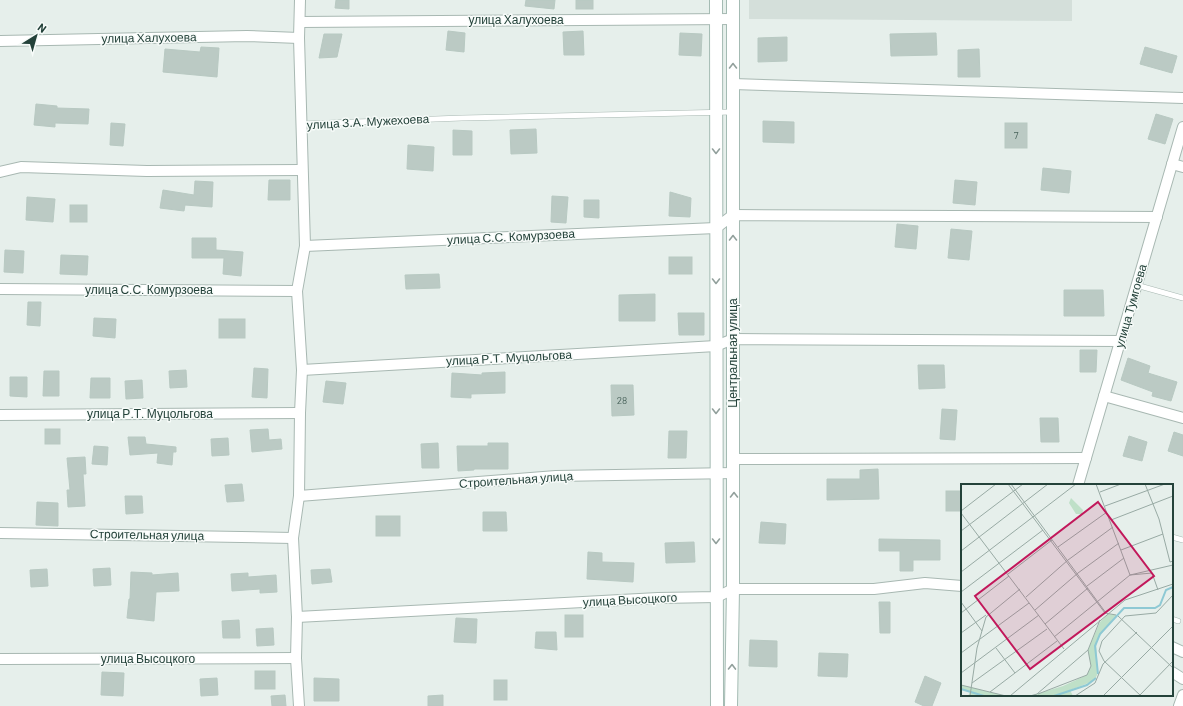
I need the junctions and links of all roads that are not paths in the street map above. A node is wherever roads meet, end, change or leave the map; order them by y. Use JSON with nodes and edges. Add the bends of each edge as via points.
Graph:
{"nodes":[{"id":1,"x":300,"y":0,"type":"edge"},
{"id":2,"x":716,"y":0,"type":"edge"},
{"id":3,"x":733,"y":0,"type":"edge"},
{"id":4,"x":716,"y":19,"type":"junction"},
{"id":5,"x":733,"y":20,"type":"junction"},
{"id":6,"x":300,"y":22,"type":"junction"},
{"id":7,"x":299,"y":38,"type":"junction"},
{"id":8,"x":0,"y":41,"type":"edge"},
{"id":9,"x":733,"y":84,"type":"junction"},
{"id":10,"x":1183,"y":98,"type":"edge"},
{"id":11,"x":716,"y":112,"type":"junction"},
{"id":12,"x":733,"y":112,"type":"junction"},
{"id":13,"x":302,"y":124,"type":"junction"},
{"id":14,"x":1183,"y":126,"type":"edge"},
{"id":15,"x":1172,"y":164,"type":"junction"},
{"id":16,"x":1183,"y":167,"type":"edge"},
{"id":17,"x":302,"y":170,"type":"junction"},
{"id":18,"x":0,"y":172,"type":"edge"},
{"id":19,"x":733,"y":216,"type":"junction"},
{"id":20,"x":1157,"y":216,"type":"junction"},
{"id":21,"x":716,"y":228,"type":"junction"},
{"id":22,"x":305,"y":246,"type":"junction"},
{"id":23,"x":1136,"y":285,"type":"junction"},
{"id":24,"x":0,"y":289,"type":"edge"},
{"id":25,"x":297,"y":291,"type":"junction"},
{"id":26,"x":1183,"y":298,"type":"edge"},
{"id":27,"x":733,"y":339,"type":"junction"},
{"id":28,"x":1120,"y":341,"type":"junction"},
{"id":29,"x":716,"y":346,"type":"junction"},
{"id":30,"x":302,"y":370,"type":"junction"},
{"id":31,"x":1104,"y":396,"type":"junction"},
{"id":32,"x":300,"y":413,"type":"junction"},
{"id":33,"x":0,"y":415,"type":"edge"},
{"id":34,"x":1183,"y":418,"type":"edge"},
{"id":35,"x":733,"y":458,"type":"junction"},
{"id":36,"x":1086,"y":458,"type":"junction"},
{"id":37,"x":734,"y":473,"type":"junction"},
{"id":38,"x":716,"y":474,"type":"junction"},
{"id":39,"x":1078,"y":484,"type":"edge"},
{"id":40,"x":299,"y":496,"type":"junction"},
{"id":41,"x":0,"y":533,"type":"edge"},
{"id":42,"x":1173,"y":537,"type":"edge"},
{"id":43,"x":293,"y":538,"type":"junction"},
{"id":44,"x":1183,"y":540,"type":"edge"},
{"id":45,"x":961,"y":586,"type":"edge"},
{"id":46,"x":734,"y":588,"type":"junction"},
{"id":47,"x":716,"y":597,"type":"junction"},
{"id":48,"x":297,"y":617,"type":"junction"},
{"id":49,"x":1173,"y":620,"type":"edge"},
{"id":50,"x":1178,"y":621,"type":"dead end"},
{"id":51,"x":1173,"y":647,"type":"edge"},
{"id":52,"x":1183,"y":652,"type":"edge"},
{"id":53,"x":296,"y":658,"type":"junction"},
{"id":54,"x":0,"y":659,"type":"edge"},
{"id":55,"x":1173,"y":673,"type":"edge"},
{"id":56,"x":1183,"y":679,"type":"edge"},
{"id":57,"x":1183,"y":695,"type":"edge"},
{"id":58,"x":299,"y":706,"type":"edge"},
{"id":59,"x":717,"y":706,"type":"edge"},
{"id":60,"x":732,"y":706,"type":"edge"},
{"id":61,"x":1179,"y":706,"type":"edge"}],
"edges":[{"from":1,"to":6,"type":"street"},
{"from":2,"to":4,"type":"street","name":"Центральная улица"},
{"from":3,"to":5,"type":"street","name":"Центральная улица"},
{"from":4,"to":5,"type":"street","name":"улица Халухоева"},
{"from":4,"to":6,"type":"street","name":"улица Халухоева"},
{"from":4,"to":11,"type":"street","name":"Центральная улица"},
{"from":9,"to":5,"type":"street","name":"Центральная улица","one_way":true},
{"from":6,"to":7,"type":"street"},
{"from":7,"to":8,"type":"street","name":"улица Халухоева","via":[[247,36]]},
{"from":7,"to":13,"type":"street"},
{"from":9,"to":10,"type":"street"},
{"from":9,"to":12,"type":"street","name":"Центральная улица"},
{"from":11,"to":12,"type":"lane","name":"улица З.А. Мужехоева"},
{"from":11,"to":13,"type":"lane","name":"улица З.А. Мужехоева"},
{"from":11,"to":21,"type":"street","name":"Центральная улица","one_way":true},
{"from":12,"to":19,"type":"street","name":"Центральная улица"},
{"from":13,"to":17,"type":"street","name":"улица З.А. Мужехоева"},
{"from":14,"to":15,"type":"street","name":"улица Тумгоева"},
{"from":15,"to":16,"type":"street"},
{"from":15,"to":20,"type":"street","name":"улица Тумгоева"},
{"from":17,"to":18,"type":"street","via":[[146,170],[21,166]]},
{"from":17,"to":22,"type":"street","name":"улица З.А. Мужехоева"},
{"from":19,"to":20,"type":"street"},
{"from":19,"to":21,"type":"street"},
{"from":27,"to":19,"type":"street","name":"Центральная улица","one_way":true},
{"from":20,"to":23,"type":"street","name":"улица Тумгоева"},
{"from":21,"to":22,"type":"street","name":"улица С.С. Комурзоева"},
{"from":21,"to":29,"type":"street","name":"Центральная улица","one_way":true},
{"from":22,"to":25,"type":"street","name":"улица З.А. Мужехоева"},
{"from":23,"to":26,"type":"lane"},
{"from":23,"to":28,"type":"street","name":"улица Тумгоева"},
{"from":24,"to":25,"type":"street","name":"улица С.С. Комурзоева"},
{"from":25,"to":30,"type":"street","name":"улица З.А. Мужехоева"},
{"from":27,"to":28,"type":"street"},
{"from":27,"to":29,"type":"street","name":"улица Р.Т. Муцольгова"},
{"from":27,"to":35,"type":"street","name":"Центральная улица"},
{"from":28,"to":31,"type":"street","name":"улица Тумгоева"},
{"from":29,"to":30,"type":"street","name":"улица Р.Т. Муцольгова"},
{"from":29,"to":38,"type":"street","name":"Центральная улица","one_way":true},
{"from":30,"to":32,"type":"street","name":"улица З.А. Мужехоева"},
{"from":31,"to":34,"type":"street"},
{"from":31,"to":36,"type":"street","name":"улица Тумгоева"},
{"from":32,"to":33,"type":"street","name":"улица Р.Т. Муцольгова"},
{"from":32,"to":40,"type":"street","name":"улица З.А. Мужехоева"},
{"from":35,"to":36,"type":"street"},
{"from":35,"to":37,"type":"street","name":"Центральная улица"},
{"from":36,"to":39,"type":"street","name":"улица Тумгоева"},
{"from":37,"to":38,"type":"street","name":"Строительная улица"},
{"from":46,"to":37,"type":"street","name":"Центральная улица","one_way":true},
{"from":38,"to":40,"type":"street","name":"Строительная улица","via":[[556,476]]},
{"from":38,"to":47,"type":"street","name":"Центральная улица","one_way":true},
{"from":40,"to":43,"type":"street","name":"улица З.А. Мужехоева"},
{"from":41,"to":43,"type":"street","name":"Строительная улица"},
{"from":42,"to":44,"type":"lane"},
{"from":43,"to":48,"type":"street","name":"улица З.А. Мужехоева"},
{"from":45,"to":46,"type":"street","name":"улица Высоцкого","via":[[925,583],[874,589]]},
{"from":46,"to":47,"type":"street","name":"улица Высоцкого"},
{"from":60,"to":46,"type":"street","name":"Центральная улица","one_way":true},
{"from":47,"to":48,"type":"street","name":"улица Высоцкого"},
{"from":47,"to":59,"type":"street","name":"Центральная улица"},
{"from":48,"to":53,"type":"street","name":"улица З.А. Мужехоева"},
{"from":49,"to":50,"type":"lane"},
{"from":51,"to":52,"type":"street"},
{"from":53,"to":54,"type":"street","name":"улица Высоцкого"},
{"from":53,"to":58,"type":"street","name":"улица З.А. Мужехоева"},
{"from":55,"to":56,"type":"street"},
{"from":57,"to":61,"type":"street"}]}
